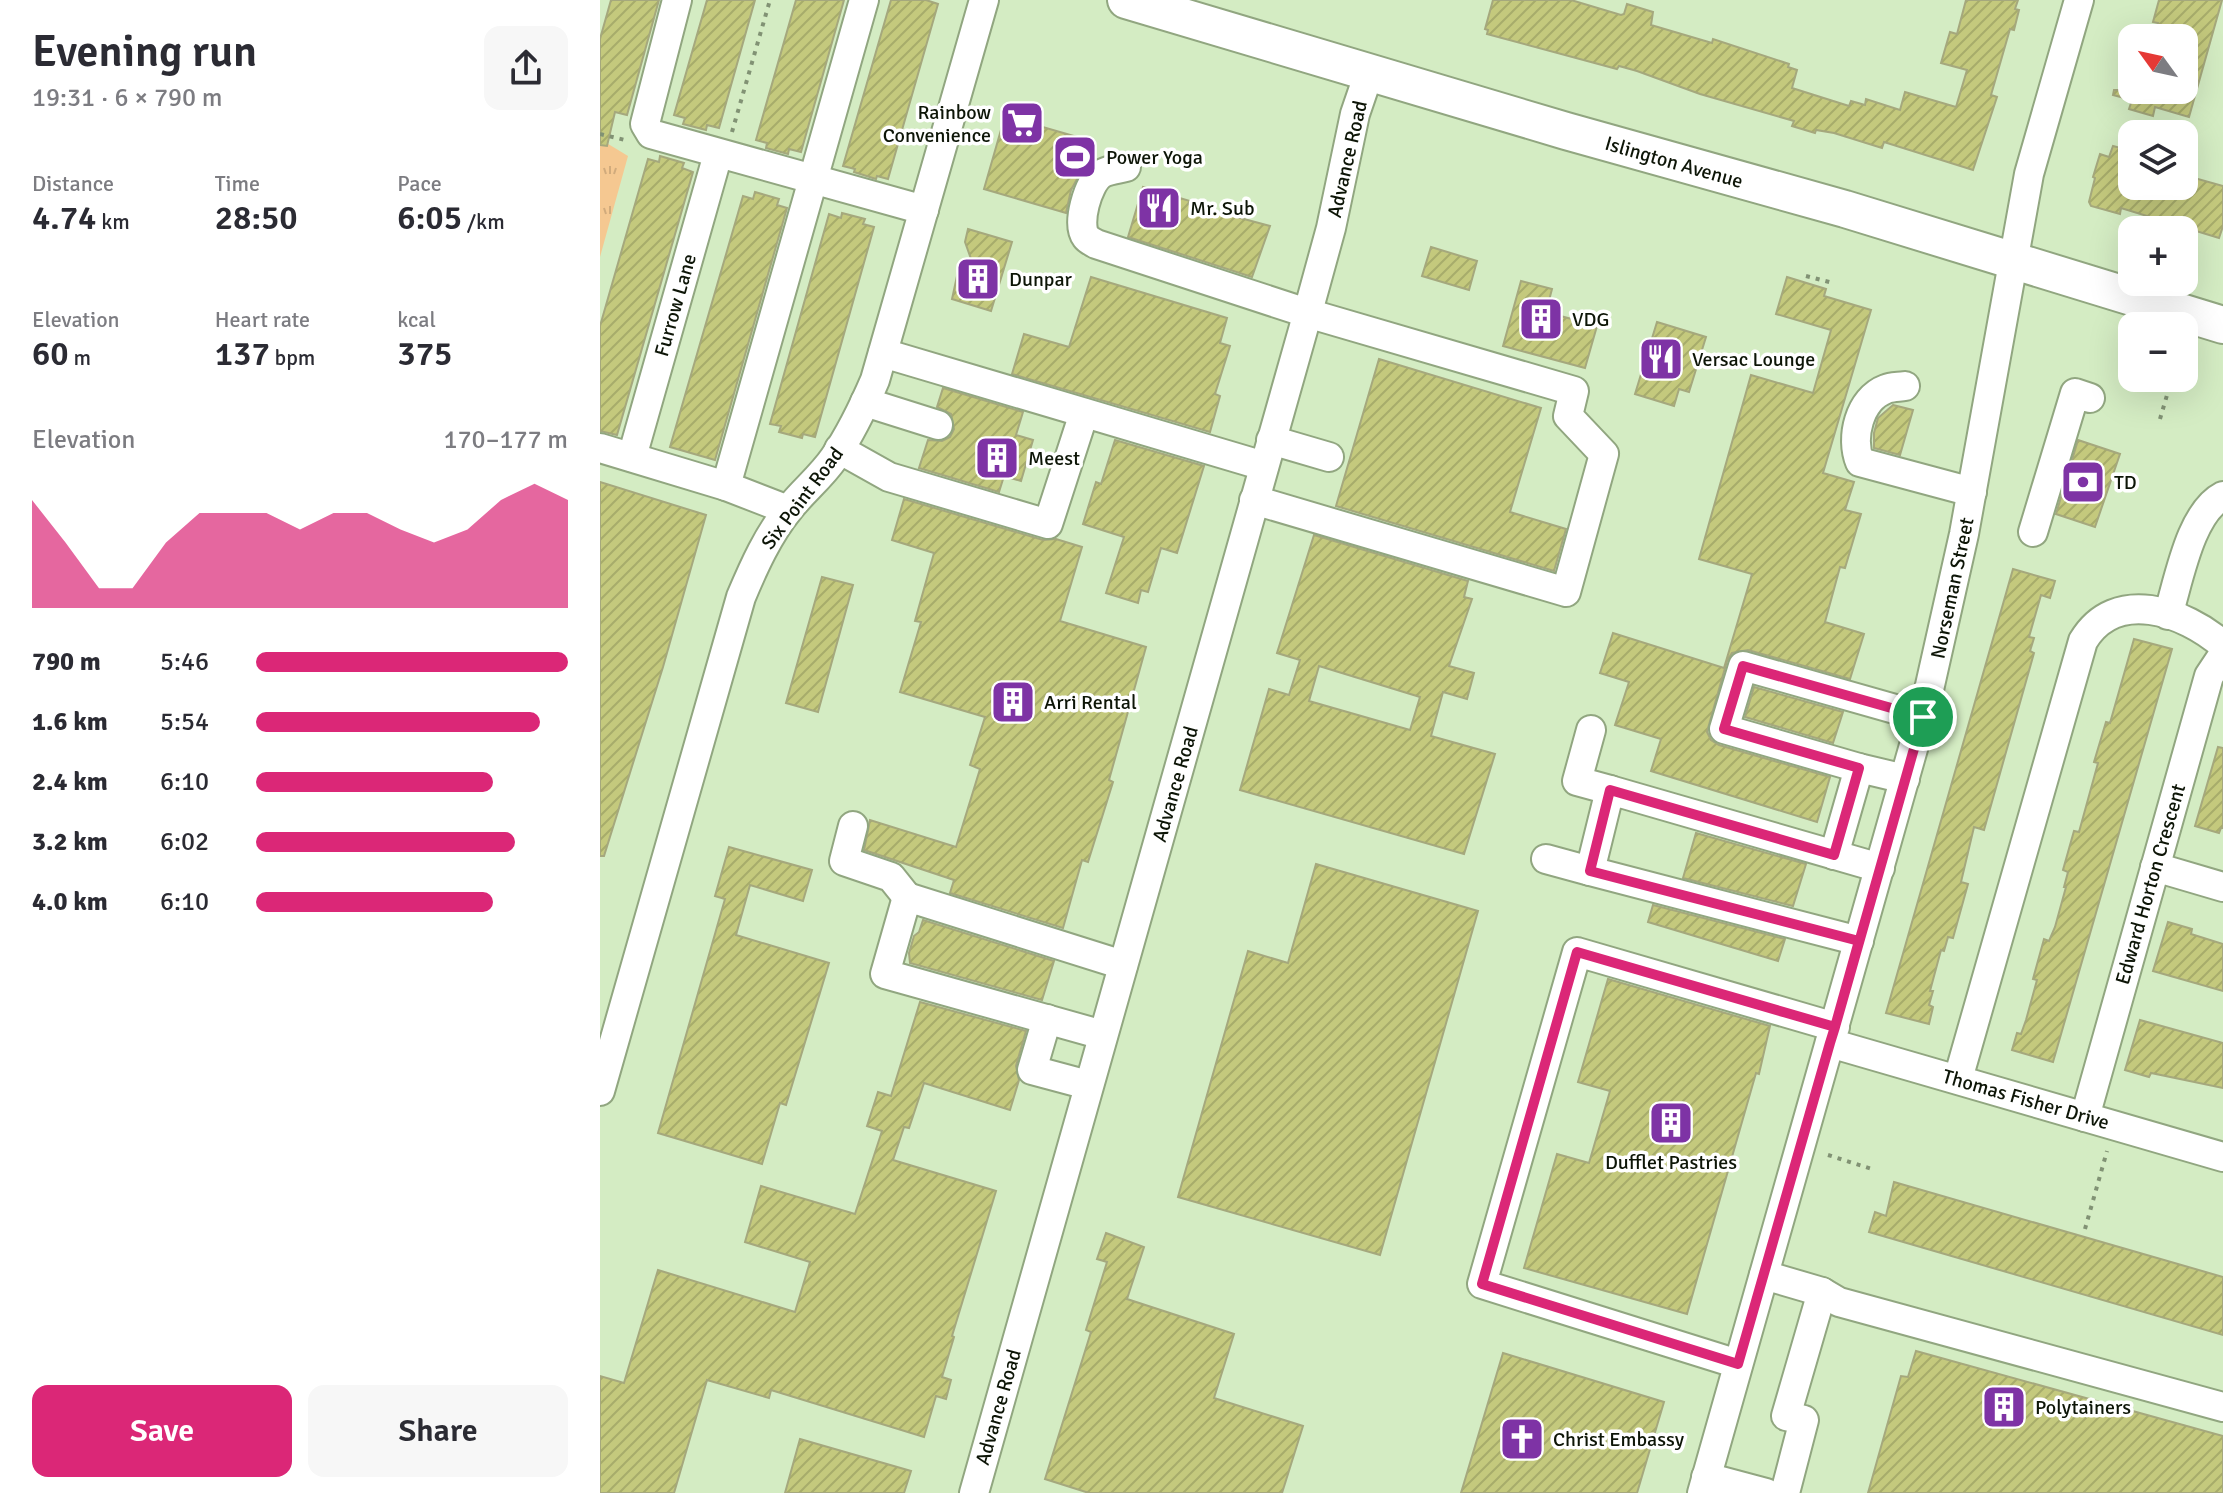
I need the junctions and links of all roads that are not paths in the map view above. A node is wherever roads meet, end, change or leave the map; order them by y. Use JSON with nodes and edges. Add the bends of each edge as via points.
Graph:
{"nodes":[{"id":1,"x":677,"y":0,"type":"edge"},
{"id":2,"x":864,"y":0,"type":"edge"},
{"id":3,"x":984,"y":0,"type":"edge"},
{"id":4,"x":1126,"y":0,"type":"edge"},
{"id":5,"x":2079,"y":0,"type":"edge"},
{"id":6,"x":1177,"y":7,"type":"edge"},
{"id":7,"x":1369,"y":73,"type":"junction"},
{"id":8,"x":722,"y":155,"type":"junction"},
{"id":9,"x":1126,"y":167,"type":"dead end"},
{"id":10,"x":814,"y":180,"type":"junction"},
{"id":11,"x":924,"y":210,"type":"junction"},
{"id":12,"x":2014,"y":263,"type":"junction"},
{"id":13,"x":1307,"y":313,"type":"junction"},
{"id":14,"x":2223,"y":325,"type":"edge"},
{"id":15,"x":883,"y":353,"type":"junction"},
{"id":16,"x":1905,"y":386,"type":"dead end"},
{"id":17,"x":2082,"y":396,"type":"dead end"},
{"id":18,"x":865,"y":402,"type":"junction"},
{"id":19,"x":1084,"y":413,"type":"junction"},
{"id":20,"x":938,"y":425,"type":"dead end"},
{"id":21,"x":600,"y":448,"type":"edge"},
{"id":22,"x":839,"y":449,"type":"junction"},
{"id":23,"x":1268,"y":453,"type":"junction"},
{"id":24,"x":632,"y":457,"type":"junction"},
{"id":25,"x":1329,"y":457,"type":"dead end"},
{"id":26,"x":726,"y":486,"type":"junction"},
{"id":27,"x":1972,"y":492,"type":"junction"},
{"id":28,"x":2223,"y":496,"type":"edge"},
{"id":29,"x":1254,"y":500,"type":"junction"},
{"id":30,"x":788,"y":510,"type":"junction"},
{"id":31,"x":2026,"y":531,"type":"dead end"},
{"id":32,"x":2168,"y":615,"type":"junction"},
{"id":33,"x":2223,"y":645,"type":"edge"},
{"id":34,"x":2223,"y":655,"type":"edge"},
{"id":35,"x":1923,"y":717,"type":"junction"},
{"id":36,"x":1591,"y":730,"type":"dead end"},
{"id":37,"x":1859,"y":768,"type":"junction"},
{"id":38,"x":1905,"y":779,"type":"junction"},
{"id":39,"x":1610,"y":790,"type":"junction"},
{"id":40,"x":853,"y":826,"type":"dead end"},
{"id":41,"x":1834,"y":855,"type":"junction"},
{"id":42,"x":1546,"y":859,"type":"dead end"},
{"id":43,"x":2155,"y":867,"type":"junction"},
{"id":44,"x":1880,"y":868,"type":"junction"},
{"id":45,"x":1590,"y":871,"type":"junction"},
{"id":46,"x":2223,"y":887,"type":"edge"},
{"id":47,"x":907,"y":897,"type":"junction"},
{"id":48,"x":1859,"y":941,"type":"junction"},
{"id":49,"x":1123,"y":965,"type":"junction"},
{"id":50,"x":1047,"y":1019,"type":"junction"},
{"id":51,"x":1103,"y":1035,"type":"junction"},
{"id":52,"x":1832,"y":1035,"type":"junction"},
{"id":53,"x":605,"y":1055,"type":"edge"},
{"id":54,"x":1958,"y":1079,"type":"junction"},
{"id":55,"x":1088,"y":1085,"type":"junction"},
{"id":56,"x":600,"y":1091,"type":"edge"},
{"id":57,"x":2085,"y":1117,"type":"junction"},
{"id":58,"x":2223,"y":1157,"type":"edge"},
{"id":59,"x":1764,"y":1275,"type":"junction"},
{"id":60,"x":1822,"y":1292,"type":"junction"},
{"id":61,"x":1738,"y":1364,"type":"junction"},
{"id":62,"x":2223,"y":1407,"type":"edge"},
{"id":63,"x":1704,"y":1485,"type":"edge"},
{"id":64,"x":974,"y":1493,"type":"edge"},
{"id":65,"x":1766,"y":1493,"type":"edge"},
{"id":66,"x":1785,"y":1493,"type":"edge"}],
"edges":[{"from":1,"to":8,"type":"street","via":[[645,124],[658,137]]},
{"from":2,"to":10,"type":"street"},
{"from":3,"to":11,"type":"street","name":"Six Point Road"},
{"from":4,"to":6,"type":"main road","name":"Islington Avenue"},
{"from":5,"to":12,"type":"street","name":"Norseman Street","via":[[2029,174]]},
{"from":6,"to":7,"type":"main road","name":"Islington Avenue"},
{"from":7,"to":12,"type":"main road","name":"Islington Avenue","via":[[1845,209]]},
{"from":7,"to":13,"type":"street","name":"Advance Road"},
{"from":8,"to":10,"type":"street"},
{"from":8,"to":24,"type":"street","name":"Furrow Lane"},
{"from":9,"to":13,"type":"street","via":[[1101,173],[1092,185],[1084,204],[1086,239]]},
{"from":10,"to":11,"type":"street"},
{"from":10,"to":26,"type":"street"},
{"from":11,"to":15,"type":"street","name":"Six Point Road"},
{"from":12,"to":14,"type":"main road","name":"Islington Avenue"},
{"from":12,"to":27,"type":"street","name":"Norseman Street"},
{"from":13,"to":23,"type":"street","name":"Advance Road"},
{"from":13,"to":29,"type":"street","via":[[1574,391],[1568,416],[1604,454],[1566,592]]},
{"from":15,"to":18,"type":"street","name":"Six Point Road"},
{"from":15,"to":19,"type":"street"},
{"from":16,"to":27,"type":"street","via":[[1884,389],[1864,405],[1854,447],[1860,462]]},
{"from":17,"to":31,"type":"street"},
{"from":18,"to":20,"type":"street"},
{"from":18,"to":22,"type":"street","name":"Six Point Road"},
{"from":19,"to":22,"type":"street","via":[[1048,524],[889,477]]},
{"from":19,"to":23,"type":"street"},
{"from":21,"to":24,"type":"street"},
{"from":22,"to":30,"type":"street","name":"Six Point Road"},
{"from":23,"to":25,"type":"street"},
{"from":23,"to":29,"type":"street","name":"Advance Road"},
{"from":24,"to":26,"type":"street"},
{"from":26,"to":30,"type":"street"},
{"from":27,"to":35,"type":"street","name":"Norseman Street"},
{"from":28,"to":32,"type":"street","via":[[2204,513]]},
{"from":29,"to":49,"type":"street","name":"Advance Road"},
{"from":30,"to":53,"type":"street","name":"Six Point Road","via":[[741,597]]},
{"from":32,"to":33,"type":"street","via":[[2203,628]]},
{"from":32,"to":54,"type":"street","via":[[2136,608],[2112,612],[2083,641]]},
{"from":34,"to":43,"type":"street","name":"Edward Horton Crescent","via":[[2209,676]]},
{"from":35,"to":37,"type":"street","via":[[1743,666],[1724,729]]},
{"from":35,"to":38,"type":"street","name":"Norseman Street"},
{"from":36,"to":39,"type":"street","via":[[1577,781]]},
{"from":37,"to":38,"type":"street"},
{"from":37,"to":41,"type":"street"},
{"from":38,"to":44,"type":"street","name":"Norseman Street"},
{"from":39,"to":41,"type":"street"},
{"from":39,"to":45,"type":"street"},
{"from":40,"to":47,"type":"street","via":[[844,861],[891,877]]},
{"from":41,"to":44,"type":"street"},
{"from":42,"to":45,"type":"street"},
{"from":43,"to":46,"type":"street"},
{"from":43,"to":57,"type":"street","name":"Edward Horton Crescent"},
{"from":44,"to":48,"type":"street","name":"Norseman Street"},
{"from":45,"to":48,"type":"street"},
{"from":47,"to":49,"type":"street"},
{"from":47,"to":50,"type":"street","via":[[885,974]]},
{"from":48,"to":52,"type":"street","name":"Norseman Street"},
{"from":49,"to":51,"type":"street","name":"Advance Road"},
{"from":50,"to":51,"type":"street"},
{"from":50,"to":55,"type":"street","via":[[1032,1070]]},
{"from":51,"to":55,"type":"street","name":"Advance Road"},
{"from":52,"to":54,"type":"street","name":"Thomas Fisher Drive"},
{"from":52,"to":59,"type":"street","name":"Norseman Street"},
{"from":52,"to":61,"type":"street","name":"Thomas Fisher Drive","via":[[1577,952],[1490,1254],[1482,1284]]},
{"from":53,"to":56,"type":"street","name":"Six Point Road"},
{"from":54,"to":57,"type":"street","name":"Thomas Fisher Drive"},
{"from":55,"to":64,"type":"street","name":"Advance Road"},
{"from":57,"to":58,"type":"street","name":"Thomas Fisher Drive"},
{"from":59,"to":60,"type":"street"},
{"from":59,"to":61,"type":"street","name":"Norseman Street"},
{"from":60,"to":62,"type":"street","via":[[1839,1302]]},
{"from":60,"to":66,"type":"street","via":[[1786,1416],[1804,1420]]},
{"from":61,"to":63,"type":"street","name":"Norseman Street"},
{"from":63,"to":65,"type":"street"}]}
